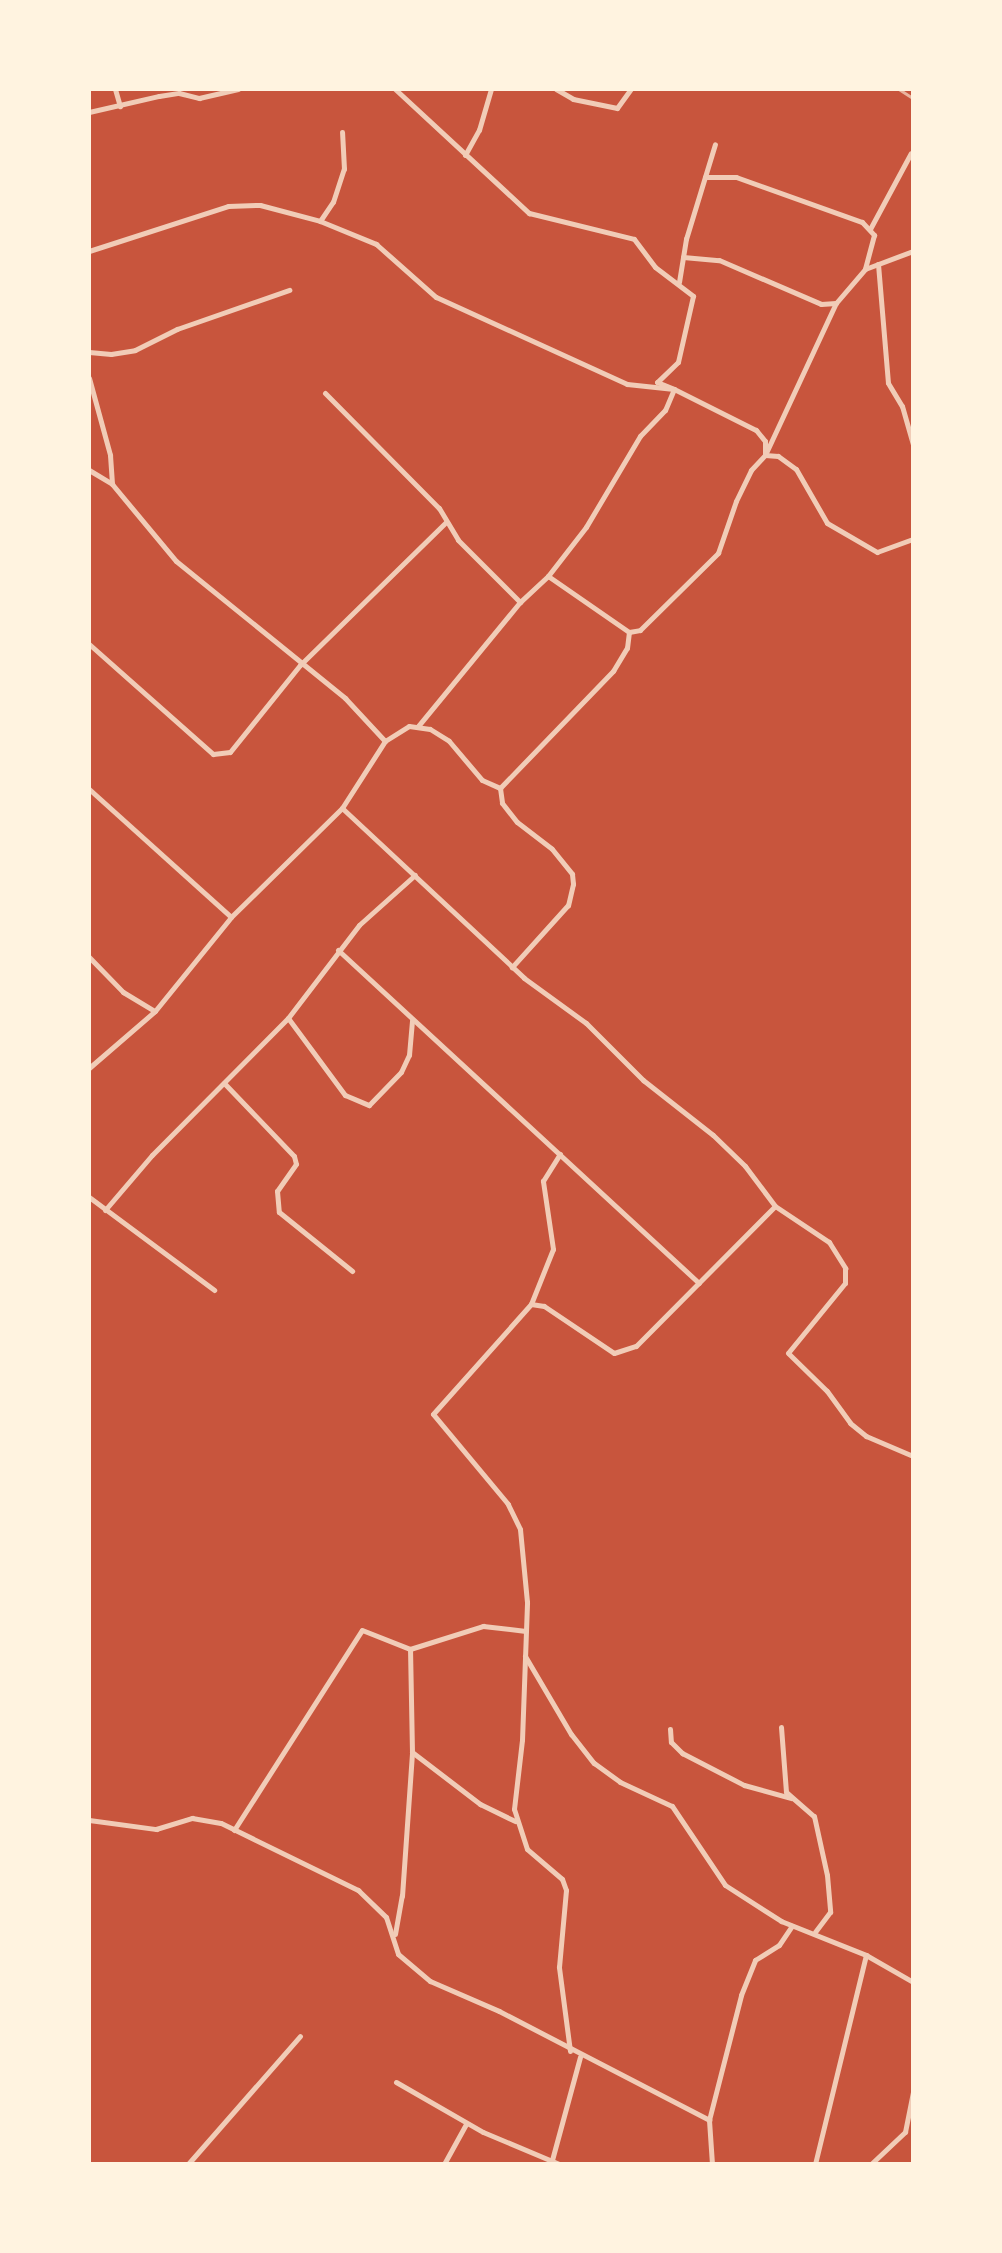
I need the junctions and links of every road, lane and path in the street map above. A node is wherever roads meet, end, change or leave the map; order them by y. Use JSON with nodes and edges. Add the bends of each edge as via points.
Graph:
{"nodes":[{"id":1,"x":115,"y":89,"type":"edge"},
{"id":2,"x":238,"y":89,"type":"edge"},
{"id":3,"x":395,"y":89,"type":"edge"},
{"id":4,"x":491,"y":89,"type":"edge"},
{"id":5,"x":556,"y":89,"type":"edge"},
{"id":6,"x":631,"y":89,"type":"edge"},
{"id":7,"x":120,"y":106,"type":"junction"},
{"id":8,"x":89,"y":112,"type":"edge"},
{"id":9,"x":342,"y":132,"type":"dead end"},
{"id":10,"x":715,"y":144,"type":"dead end"},
{"id":11,"x":911,"y":153,"type":"edge"},
{"id":12,"x":465,"y":155,"type":"junction"},
{"id":13,"x":705,"y":177,"type":"junction"},
{"id":14,"x":320,"y":221,"type":"junction"},
{"id":15,"x":870,"y":229,"type":"junction"},
{"id":16,"x":89,"y":251,"type":"edge"},
{"id":17,"x":913,"y":251,"type":"edge"},
{"id":18,"x":683,"y":257,"type":"junction"},
{"id":19,"x":878,"y":264,"type":"junction"},
{"id":20,"x":865,"y":269,"type":"junction"},
{"id":21,"x":679,"y":282,"type":"junction"},
{"id":22,"x":289,"y":290,"type":"dead end"},
{"id":23,"x":835,"y":303,"type":"junction"},
{"id":24,"x":89,"y":352,"type":"edge"},
{"id":25,"x":89,"y":378,"type":"edge"},
{"id":26,"x":674,"y":389,"type":"junction"},
{"id":27,"x":325,"y":393,"type":"dead end"},
{"id":28,"x":913,"y":444,"type":"edge"},
{"id":29,"x":765,"y":456,"type":"junction"},
{"id":30,"x":89,"y":470,"type":"edge"},
{"id":31,"x":112,"y":484,"type":"junction"},
{"id":32,"x":446,"y":522,"type":"junction"},
{"id":33,"x":913,"y":539,"type":"edge"},
{"id":34,"x":548,"y":576,"type":"junction"},
{"id":35,"x":520,"y":602,"type":"junction"},
{"id":36,"x":629,"y":632,"type":"junction"},
{"id":37,"x":89,"y":644,"type":"edge"},
{"id":38,"x":300,"y":664,"type":"junction"},
{"id":39,"x":418,"y":726,"type":"junction"},
{"id":40,"x":386,"y":741,"type":"junction"},
{"id":41,"x":500,"y":788,"type":"junction"},
{"id":42,"x":89,"y":789,"type":"edge"},
{"id":43,"x":342,"y":808,"type":"junction"},
{"id":44,"x":415,"y":876,"type":"junction"},
{"id":45,"x":231,"y":917,"type":"junction"},
{"id":46,"x":338,"y":950,"type":"junction"},
{"id":47,"x":89,"y":957,"type":"edge"},
{"id":48,"x":512,"y":967,"type":"junction"},
{"id":49,"x":155,"y":1011,"type":"junction"},
{"id":50,"x":288,"y":1018,"type":"junction"},
{"id":51,"x":412,"y":1020,"type":"junction"},
{"id":52,"x":89,"y":1068,"type":"edge"},
{"id":53,"x":224,"y":1083,"type":"junction"},
{"id":54,"x":560,"y":1154,"type":"junction"},
{"id":55,"x":89,"y":1197,"type":"edge"},
{"id":56,"x":775,"y":1206,"type":"junction"},
{"id":57,"x":104,"y":1210,"type":"junction"},
{"id":58,"x":352,"y":1271,"type":"dead end"},
{"id":59,"x":699,"y":1283,"type":"junction"},
{"id":60,"x":214,"y":1290,"type":"dead end"},
{"id":61,"x":531,"y":1304,"type":"junction"},
{"id":62,"x":913,"y":1456,"type":"edge"},
{"id":63,"x":526,"y":1631,"type":"junction"},
{"id":64,"x":410,"y":1648,"type":"junction"},
{"id":65,"x":525,"y":1654,"type":"junction"},
{"id":66,"x":781,"y":1727,"type":"dead end"},
{"id":67,"x":670,"y":1729,"type":"dead end"},
{"id":68,"x":412,"y":1752,"type":"junction"},
{"id":69,"x":791,"y":1798,"type":"junction"},
{"id":70,"x":89,"y":1820,"type":"edge"},
{"id":71,"x":515,"y":1821,"type":"junction"},
{"id":72,"x":234,"y":1830,"type":"junction"},
{"id":73,"x":792,"y":1926,"type":"junction"},
{"id":74,"x":816,"y":1932,"type":"junction"},
{"id":75,"x":395,"y":1934,"type":"junction"},
{"id":76,"x":866,"y":1955,"type":"junction"},
{"id":77,"x":913,"y":1982,"type":"edge"},
{"id":78,"x":300,"y":2036,"type":"dead end"},
{"id":79,"x":570,"y":2051,"type":"junction"},
{"id":80,"x":580,"y":2057,"type":"junction"},
{"id":81,"x":396,"y":2082,"type":"dead end"},
{"id":82,"x":913,"y":2092,"type":"edge"},
{"id":83,"x":709,"y":2120,"type":"junction"},
{"id":84,"x":466,"y":2124,"type":"junction"},
{"id":85,"x":552,"y":2160,"type":"junction"},
{"id":86,"x":188,"y":2164,"type":"edge"},
{"id":87,"x":444,"y":2164,"type":"edge"},
{"id":88,"x":559,"y":2164,"type":"edge"},
{"id":89,"x":712,"y":2164,"type":"edge"},
{"id":90,"x":815,"y":2164,"type":"edge"},
{"id":91,"x":871,"y":2164,"type":"edge"}],
"edges":[{"from":1,"to":7,"type":"street"},
{"from":2,"to":7,"type":"street","via":[[199,98],[179,93]]},
{"from":3,"to":12,"type":"street"},
{"from":4,"to":12,"type":"street","via":[[479,130]]},
{"from":5,"to":6,"type":"street","via":[[573,99],[617,108]]},
{"from":7,"to":8,"type":"street"},
{"from":9,"to":14,"type":"street","via":[[344,169],[333,202]]},
{"from":10,"to":13,"type":"street"},
{"from":11,"to":15,"type":"street"},
{"from":12,"to":21,"type":"street","via":[[529,213],[634,239],[655,267]]},
{"from":13,"to":15,"type":"street","via":[[736,177],[862,222]]},
{"from":13,"to":18,"type":"street"},
{"from":14,"to":16,"type":"street","via":[[260,205],[228,206]]},
{"from":14,"to":26,"type":"street","via":[[376,244],[436,297],[627,384]]},
{"from":15,"to":20,"type":"street","via":[[874,235]]},
{"from":17,"to":19,"type":"street"},
{"from":18,"to":21,"type":"street"},
{"from":18,"to":23,"type":"street","via":[[719,260],[821,304]]},
{"from":19,"to":20,"type":"street"},
{"from":19,"to":28,"type":"street","via":[[888,383],[902,406]]},
{"from":20,"to":23,"type":"street"},
{"from":21,"to":26,"type":"street","via":[[693,296],[680,356],[657,382]]},
{"from":22,"to":24,"type":"street","via":[[135,350],[111,355]]},
{"from":23,"to":29,"type":"street"},
{"from":25,"to":31,"type":"street","via":[[110,455]]},
{"from":26,"to":29,"type":"street","via":[[756,430],[765,440]]},
{"from":26,"to":34,"type":"street","via":[[665,410],[640,436],[586,527]]},
{"from":27,"to":32,"type":"street","via":[[432,499]]},
{"from":29,"to":33,"type":"street","via":[[778,456],[796,469],[827,523],[877,552]]},
{"from":29,"to":36,"type":"street","via":[[751,470],[718,553],[705,570],[652,622]]},
{"from":30,"to":31,"type":"street"},
{"from":31,"to":38,"type":"street","via":[[176,561]]},
{"from":32,"to":35,"type":"street"},
{"from":32,"to":38,"type":"street"},
{"from":34,"to":35,"type":"street"},
{"from":34,"to":36,"type":"street"},
{"from":35,"to":39,"type":"street"},
{"from":36,"to":41,"type":"street","via":[[613,671]]},
{"from":37,"to":38,"type":"street","via":[[213,754],[230,752]]},
{"from":38,"to":40,"type":"street","via":[[345,698]]},
{"from":39,"to":40,"type":"street"},
{"from":39,"to":41,"type":"street","via":[[449,741],[482,780]]},
{"from":40,"to":43,"type":"street"},
{"from":41,"to":48,"type":"street","via":[[502,803],[517,822],[552,849],[572,874],[573,884],[568,905]]},
{"from":42,"to":45,"type":"street"},
{"from":43,"to":44,"type":"street"},
{"from":43,"to":45,"type":"street"},
{"from":44,"to":46,"type":"street"},
{"from":44,"to":48,"type":"street"},
{"from":45,"to":49,"type":"street"},
{"from":46,"to":50,"type":"street"},
{"from":46,"to":51,"type":"street"},
{"from":47,"to":49,"type":"street","via":[[123,992]]},
{"from":48,"to":56,"type":"street","via":[[586,1023],[643,1080],[713,1135],[745,1166]]},
{"from":49,"to":52,"type":"street"},
{"from":50,"to":51,"type":"street","via":[[345,1095],[369,1105],[401,1072],[409,1055]]},
{"from":50,"to":53,"type":"street"},
{"from":51,"to":54,"type":"street"},
{"from":53,"to":57,"type":"street","via":[[152,1154]]},
{"from":53,"to":58,"type":"street","via":[[294,1156],[296,1164],[277,1191],[279,1212]]},
{"from":54,"to":59,"type":"street"},
{"from":54,"to":61,"type":"street","via":[[543,1181],[553,1249]]},
{"from":55,"to":57,"type":"street"},
{"from":56,"to":59,"type":"street"},
{"from":56,"to":62,"type":"street","via":[[829,1241],[845,1268],[839,1294],[788,1353],[827,1391],[850,1423],[866,1436]]},
{"from":57,"to":60,"type":"street"},
{"from":59,"to":61,"type":"street","via":[[636,1346],[614,1353],[544,1306]]},
{"from":61,"to":63,"type":"street","via":[[433,1414],[515,1515],[520,1529]]},
{"from":63,"to":64,"type":"street","via":[[483,1626]]},
{"from":63,"to":65,"type":"street"},
{"from":64,"to":68,"type":"street"},
{"from":64,"to":72,"type":"street","via":[[368,1629],[357,1633]]},
{"from":65,"to":71,"type":"street"},
{"from":65,"to":73,"type":"street","via":[[571,1734],[594,1763],[620,1782],[672,1805],[725,1885]]},
{"from":66,"to":69,"type":"street","via":[[785,1783]]},
{"from":67,"to":69,"type":"street","via":[[671,1742],[682,1753],[744,1785]]},
{"from":68,"to":71,"type":"street","via":[[480,1804]]},
{"from":68,"to":75,"type":"street"},
{"from":69,"to":74,"type":"street","via":[[814,1816],[827,1875],[830,1912]]},
{"from":70,"to":72,"type":"street","via":[[156,1829],[200,1818]]},
{"from":71,"to":79,"type":"street","via":[[527,1849],[562,1879],[566,1890],[559,1967]]},
{"from":72,"to":75,"type":"street","via":[[358,1889],[374,1902]]},
{"from":73,"to":74,"type":"street"},
{"from":73,"to":83,"type":"street","via":[[779,1945],[755,1960],[751,1968]]},
{"from":74,"to":76,"type":"street"},
{"from":75,"to":79,"type":"street","via":[[398,1954],[430,1981],[499,2011]]},
{"from":76,"to":77,"type":"street"},
{"from":76,"to":90,"type":"street"},
{"from":78,"to":86,"type":"street"},
{"from":79,"to":80,"type":"street"},
{"from":80,"to":83,"type":"street"},
{"from":80,"to":85,"type":"street"},
{"from":81,"to":84,"type":"street"},
{"from":82,"to":91,"type":"street","via":[[905,2132]]},
{"from":83,"to":89,"type":"street"},
{"from":84,"to":85,"type":"street"},
{"from":84,"to":87,"type":"street"},
{"from":85,"to":88,"type":"street"}]}
